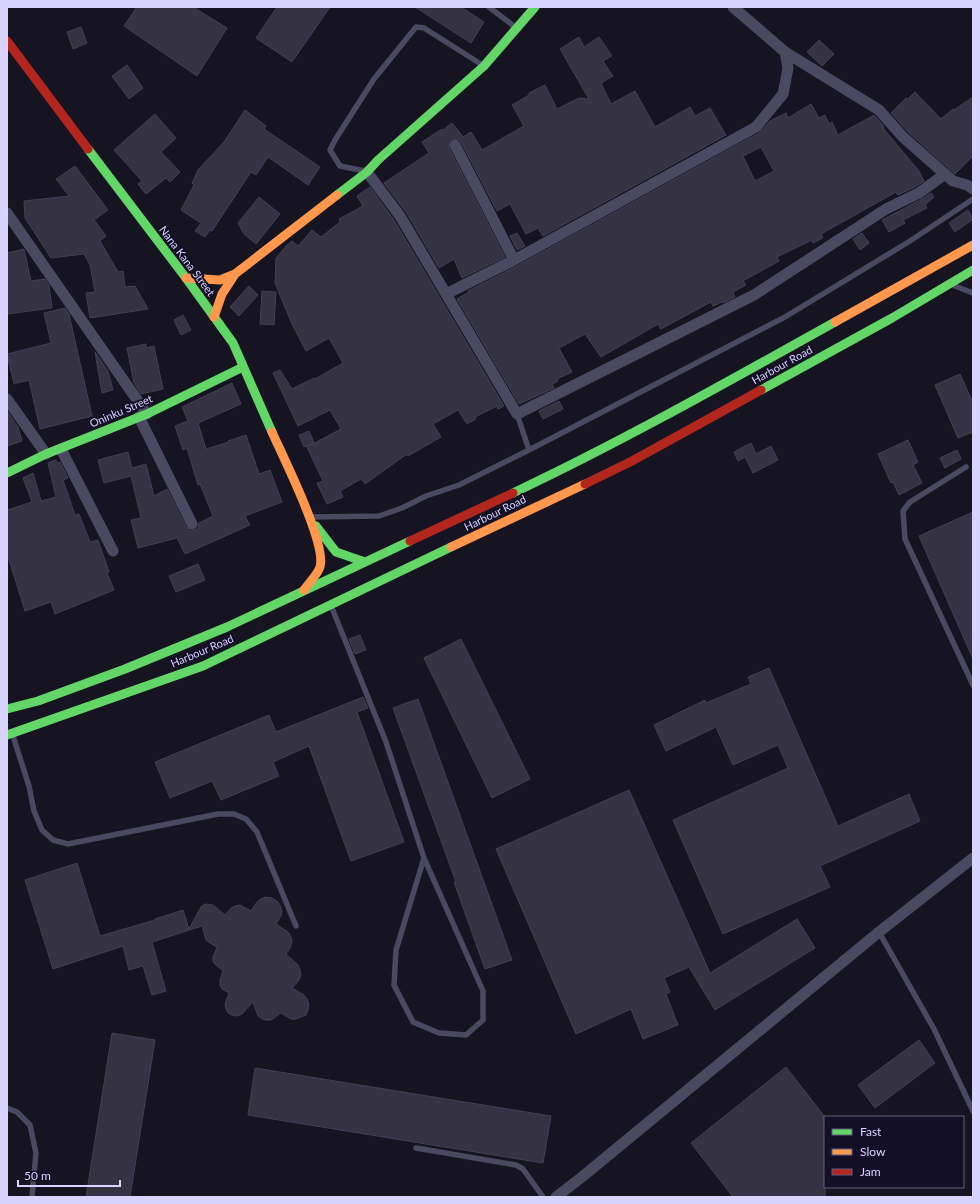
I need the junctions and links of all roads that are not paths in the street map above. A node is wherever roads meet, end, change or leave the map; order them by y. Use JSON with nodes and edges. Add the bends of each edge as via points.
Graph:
{"nodes":[{"id":1,"x":489,"y":7,"type":"edge"},
{"id":2,"x":535,"y":7,"type":"edge"},
{"id":3,"x":733,"y":7,"type":"edge"},
{"id":4,"x":517,"y":28,"type":"junction"},
{"id":5,"x":7,"y":42,"type":"edge"},
{"id":6,"x":785,"y":52,"type":"junction"},
{"id":7,"x":484,"y":66,"type":"junction"},
{"id":8,"x":456,"y":145,"type":"dead end"},
{"id":9,"x":367,"y":172,"type":"junction"},
{"id":10,"x":945,"y":174,"type":"junction"},
{"id":11,"x":973,"y":189,"type":"edge"},
{"id":12,"x":973,"y":199,"type":"edge"},
{"id":13,"x":7,"y":213,"type":"edge"},
{"id":14,"x":973,"y":245,"type":"edge"},
{"id":15,"x":514,"y":260,"type":"junction"},
{"id":16,"x":973,"y":270,"type":"edge"},
{"id":17,"x":235,"y":274,"type":"junction"},
{"id":18,"x":186,"y":278,"type":"junction"},
{"id":19,"x":950,"y":284,"type":"junction"},
{"id":20,"x":446,"y":294,"type":"junction"},
{"id":21,"x":973,"y":294,"type":"edge"},
{"id":22,"x":214,"y":317,"type":"junction"},
{"id":23,"x":243,"y":367,"type":"junction"},
{"id":24,"x":7,"y":399,"type":"edge"},
{"id":25,"x":517,"y":414,"type":"junction"},
{"id":26,"x":143,"y":416,"type":"junction"},
{"id":27,"x":61,"y":449,"type":"junction"},
{"id":28,"x":529,"y":450,"type":"junction"},
{"id":29,"x":46,"y":454,"type":"junction"},
{"id":30,"x":966,"y":467,"type":"dead end"},
{"id":31,"x":7,"y":473,"type":"edge"},
{"id":32,"x":310,"y":517,"type":"junction"},
{"id":33,"x":192,"y":524,"type":"dead end"},
{"id":34,"x":113,"y":551,"type":"dead end"},
{"id":35,"x":365,"y":562,"type":"junction"},
{"id":36,"x":302,"y":591,"type":"junction"},
{"id":37,"x":331,"y":606,"type":"junction"},
{"id":38,"x":973,"y":685,"type":"edge"},
{"id":39,"x":7,"y":709,"type":"edge"},
{"id":40,"x":10,"y":735,"type":"edge"},
{"id":41,"x":424,"y":858,"type":"junction"},
{"id":42,"x":973,"y":858,"type":"edge"},
{"id":43,"x":296,"y":926,"type":"dead end"},
{"id":44,"x":879,"y":932,"type":"junction"},
{"id":45,"x":7,"y":1108,"type":"edge"},
{"id":46,"x":973,"y":1111,"type":"edge"},
{"id":47,"x":416,"y":1148,"type":"dead end"},
{"id":48,"x":32,"y":1197,"type":"edge"},
{"id":49,"x":543,"y":1197,"type":"edge"},
{"id":50,"x":556,"y":1197,"type":"edge"}],
"edges":[{"from":1,"to":4,"type":"lane"},
{"from":2,"to":4,"type":"main road"},
{"from":3,"to":6,"type":"street"},
{"from":4,"to":7,"type":"main road"},
{"from":5,"to":18,"type":"main road","name":"Nana Kana Street"},
{"from":6,"to":10,"type":"street","via":[[879,110],[903,137]]},
{"from":6,"to":15,"type":"street","via":[[788,68],[783,94],[756,127]]},
{"from":7,"to":9,"type":"main road"},
{"from":7,"to":9,"type":"lane","via":[[424,28],[416,27],[374,79],[330,150],[340,166]]},
{"from":8,"to":15,"type":"street"},
{"from":9,"to":17,"type":"main road"},
{"from":9,"to":20,"type":"street","via":[[400,216]]},
{"from":10,"to":11,"type":"street","via":[[953,181]]},
{"from":10,"to":25,"type":"street","via":[[919,193],[886,208],[754,295]]},
{"from":12,"to":28,"type":"lane","via":[[786,317]]},
{"from":13,"to":26,"type":"street"},
{"from":14,"to":35,"type":"main road","name":"Harbour Road","via":[[735,378],[565,468]]},
{"from":15,"to":20,"type":"street"},
{"from":16,"to":19,"type":"main road","name":"Harbour Road"},
{"from":17,"to":18,"type":"main road","via":[[220,280]]},
{"from":17,"to":22,"type":"main road","via":[[217,303]]},
{"from":18,"to":22,"type":"main road","name":"Nana Kana Street"},
{"from":19,"to":21,"type":"lane"},
{"from":19,"to":37,"type":"main road","name":"Harbour Road","via":[[632,461]]},
{"from":20,"to":25,"type":"street"},
{"from":22,"to":23,"type":"main road","name":"Nana Kana Street","via":[[233,343]]},
{"from":23,"to":26,"type":"main road","name":"Oninku Street"},
{"from":23,"to":32,"type":"main road","name":"Nana Kana Street"},
{"from":24,"to":29,"type":"street"},
{"from":25,"to":28,"type":"lane"},
{"from":26,"to":27,"type":"main road","name":"Oninku Street"},
{"from":26,"to":33,"type":"street"},
{"from":27,"to":29,"type":"main road","name":"Oninku Street"},
{"from":27,"to":34,"type":"street"},
{"from":28,"to":32,"type":"lane","via":[[459,485],[379,516]]},
{"from":29,"to":31,"type":"main road","name":"Oninku Street"},
{"from":30,"to":38,"type":"lane","via":[[910,502],[903,511],[903,524],[905,539]]},
{"from":32,"to":35,"type":"main road","via":[[336,552]]},
{"from":32,"to":36,"type":"main road","via":[[321,555],[320,568]]},
{"from":35,"to":36,"type":"main road","name":"Harbour Road"},
{"from":36,"to":39,"type":"main road","name":"Harbour Road","via":[[125,669],[38,701]]},
{"from":37,"to":40,"type":"main road","name":"Harbour Road","via":[[203,666]]},
{"from":37,"to":41,"type":"lane","via":[[386,742]]},
{"from":40,"to":43,"type":"lane","via":[[29,786],[34,811],[42,830],[53,840],[68,844],[218,814],[234,814],[246,819],[257,832]]},
{"from":41,"to":41,"type":"lane","via":[[483,991],[483,1020],[466,1035],[439,1033],[413,1022],[394,985],[396,950]]},
{"from":42,"to":44,"type":"street"},
{"from":44,"to":46,"type":"lane","via":[[934,1029]]},
{"from":44,"to":50,"type":"street"},
{"from":45,"to":48,"type":"lane","via":[[17,1112],[30,1125],[36,1153]]},
{"from":47,"to":49,"type":"lane","via":[[516,1165],[523,1169]]}]}
